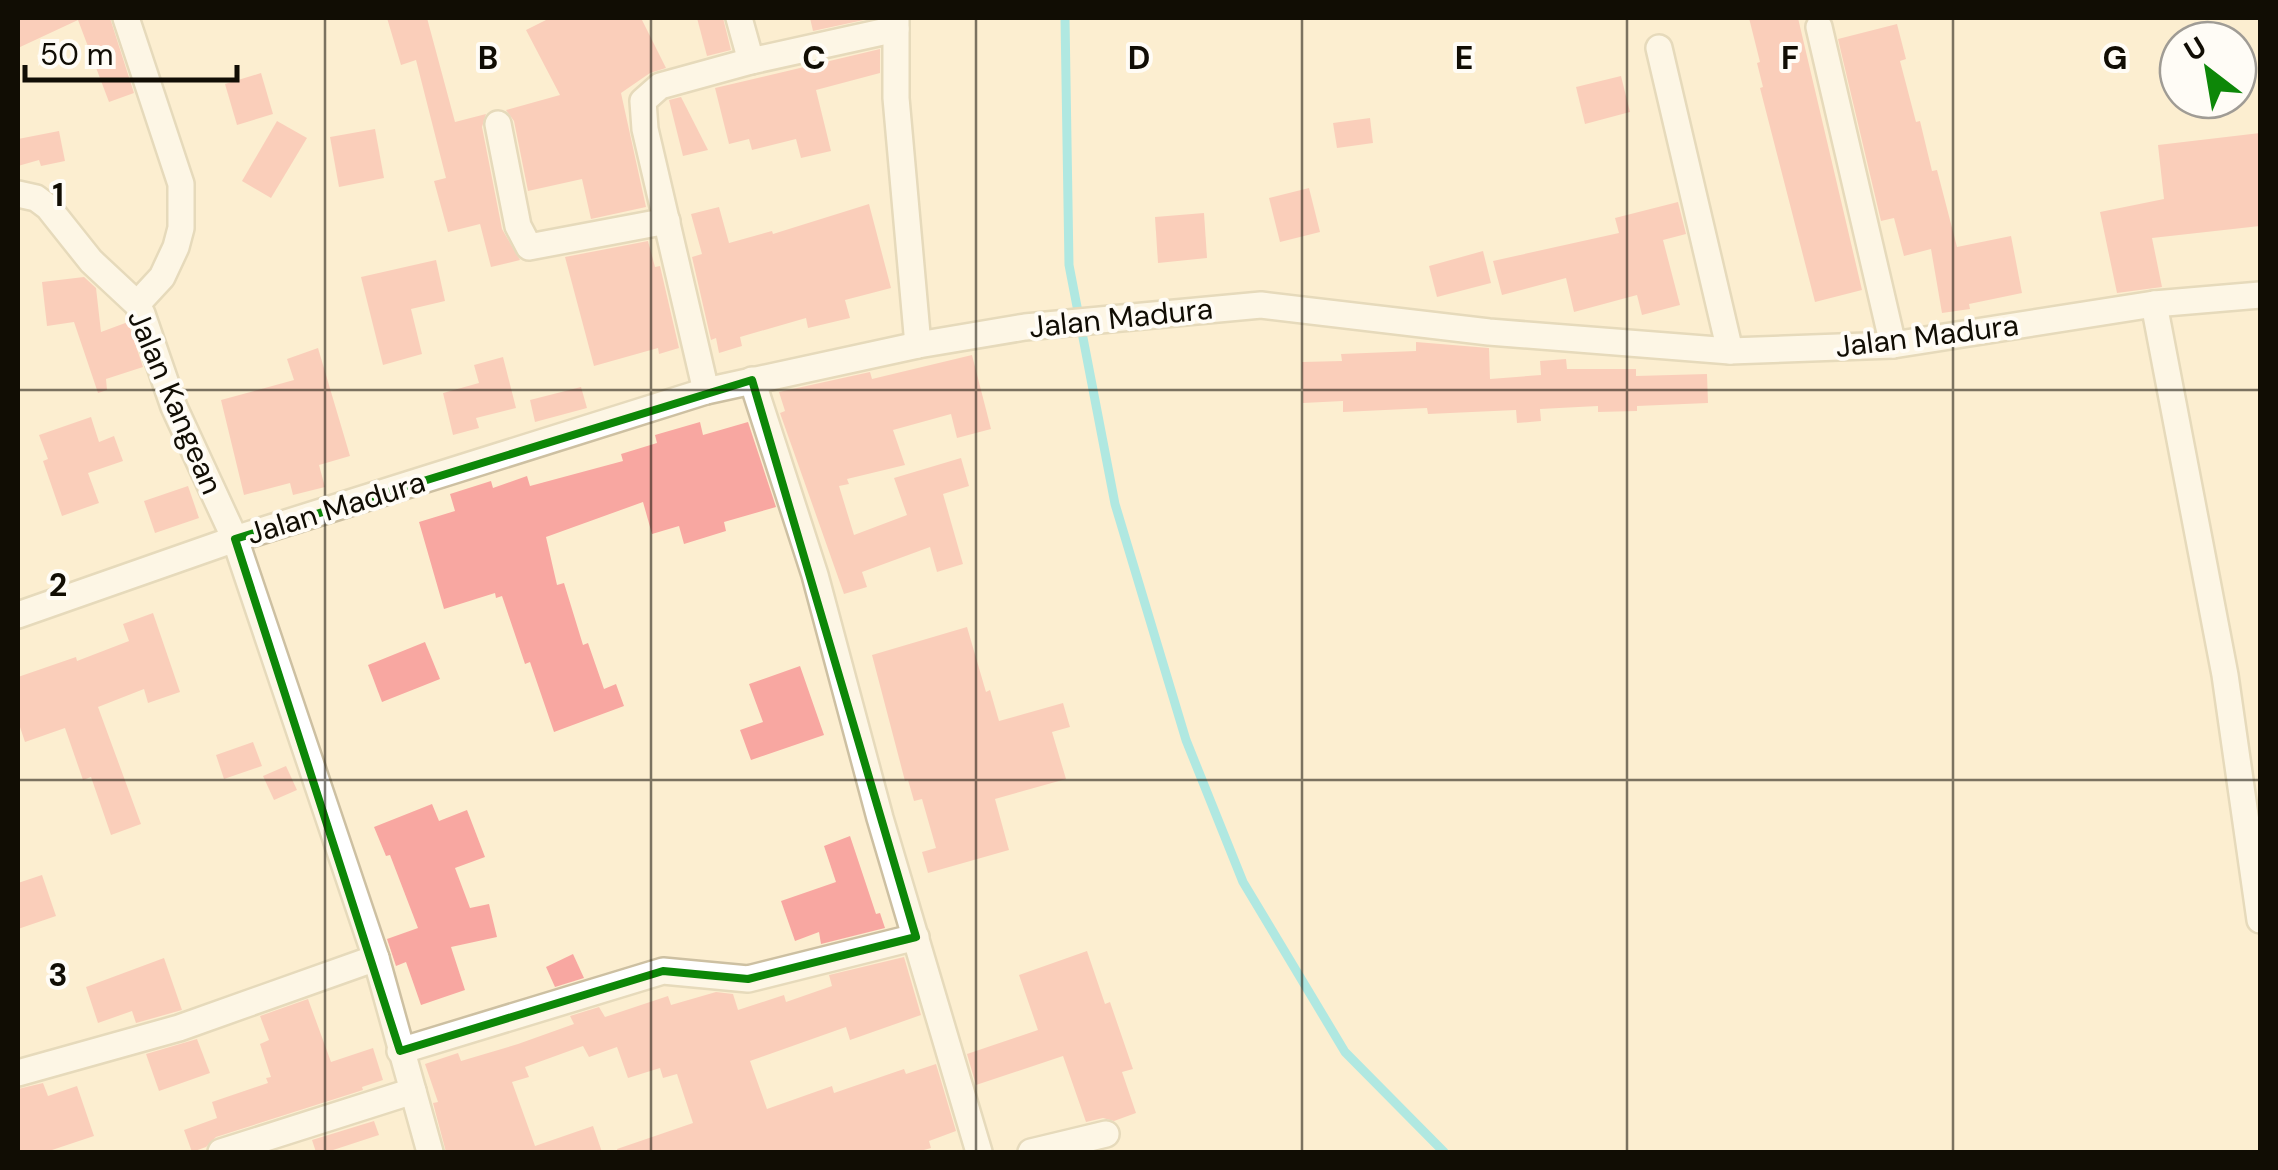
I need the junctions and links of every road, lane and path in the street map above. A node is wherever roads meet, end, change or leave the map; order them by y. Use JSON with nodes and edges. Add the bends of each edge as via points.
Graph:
{"nodes":[{"id":1,"x":126,"y":18,"type":"edge"},
{"id":2,"x":738,"y":18,"type":"edge"},
{"id":3,"x":896,"y":23,"type":"edge"},
{"id":4,"x":1819,"y":26,"type":"dead end"},
{"id":5,"x":1659,"y":48,"type":"dead end"},
{"id":6,"x":751,"y":61,"type":"junction"},
{"id":7,"x":498,"y":124,"type":"dead end"},
{"id":8,"x":18,"y":194,"type":"edge"},
{"id":9,"x":667,"y":221,"type":"junction"},
{"id":10,"x":2260,"y":295,"type":"edge"},
{"id":11,"x":136,"y":304,"type":"junction"},
{"id":12,"x":2154,"y":304,"type":"junction"},
{"id":13,"x":918,"y":344,"type":"junction"},
{"id":14,"x":1893,"y":345,"type":"junction"},
{"id":15,"x":1730,"y":351,"type":"junction"},
{"id":16,"x":752,"y":380,"type":"junction"},
{"id":17,"x":706,"y":391,"type":"junction"},
{"id":18,"x":236,"y":540,"type":"junction"},
{"id":19,"x":18,"y":615,"type":"edge"},
{"id":20,"x":2260,"y":920,"type":"edge"},
{"id":21,"x":916,"y":938,"type":"junction"},
{"id":22,"x":376,"y":958,"type":"junction"},
{"id":23,"x":400,"y":1050,"type":"junction"},
{"id":24,"x":18,"y":1073,"type":"edge"},
{"id":25,"x":413,"y":1092,"type":"junction"},
{"id":26,"x":1106,"y":1134,"type":"dead end"},
{"id":27,"x":221,"y":1152,"type":"edge"},
{"id":28,"x":430,"y":1152,"type":"edge"},
{"id":29,"x":979,"y":1152,"type":"edge"},
{"id":30,"x":1031,"y":1152,"type":"edge"}],
"edges":[{"from":1,"to":11,"type":"street","via":[[181,184],[176,247],[162,277]]},
{"from":2,"to":6,"type":"street"},
{"from":3,"to":6,"type":"street"},
{"from":3,"to":13,"type":"street","via":[[896,98]]},
{"from":4,"to":14,"type":"street"},
{"from":5,"to":15,"type":"street"},
{"from":6,"to":9,"type":"street","via":[[660,86],[643,101]]},
{"from":7,"to":9,"type":"street","via":[[518,226],[529,247]]},
{"from":8,"to":11,"type":"street","name":"Jalan Kangean","via":[[48,207]]},
{"from":9,"to":17,"type":"street"},
{"from":10,"to":12,"type":"street","name":"Jalan Madura"},
{"from":11,"to":18,"type":"street","name":"Jalan Kangean","via":[[174,407]]},
{"from":12,"to":14,"type":"street","name":"Jalan Madura"},
{"from":12,"to":20,"type":"street","via":[[2225,675]]},
{"from":13,"to":15,"type":"street","name":"Jalan Madura","via":[[1261,305]]},
{"from":13,"to":16,"type":"street","name":"Jalan Madura"},
{"from":14,"to":15,"type":"street","name":"Jalan Madura"},
{"from":16,"to":17,"type":"street","name":"Jalan Madura"},
{"from":16,"to":21,"type":"street","via":[[815,575]]},
{"from":17,"to":18,"type":"street","name":"Jalan Madura"},
{"from":18,"to":19,"type":"street","name":"Jalan Madura"},
{"from":18,"to":22,"type":"street","name":"Jalan Kangean"},
{"from":21,"to":23,"type":"street","via":[[748,979],[663,972]]},
{"from":21,"to":29,"type":"street"},
{"from":22,"to":23,"type":"street","name":"Jalan Kangean"},
{"from":22,"to":24,"type":"street","via":[[179,1028]]},
{"from":23,"to":25,"type":"street","name":"Jalan Kangean"},
{"from":25,"to":27,"type":"street"},
{"from":25,"to":28,"type":"street","name":"Jalan Kangean"},
{"from":26,"to":30,"type":"street"}]}
